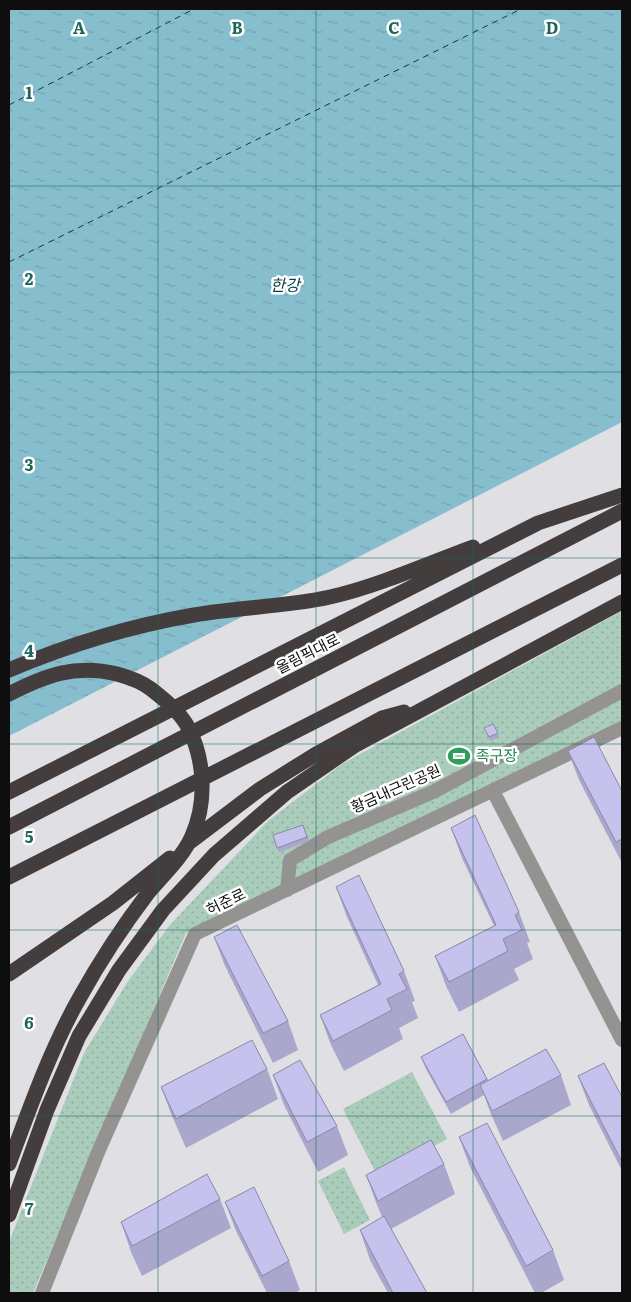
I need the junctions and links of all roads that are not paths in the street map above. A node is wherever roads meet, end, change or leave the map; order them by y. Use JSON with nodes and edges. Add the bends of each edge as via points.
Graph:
{"nodes":[{"id":1,"x":622,"y":496,"type":"edge"},
{"id":2,"x":622,"y":511,"type":"edge"},
{"id":3,"x":538,"y":524,"type":"junction"},
{"id":4,"x":622,"y":565,"type":"edge"},
{"id":5,"x":622,"y":602,"type":"edge"},
{"id":6,"x":9,"y":670,"type":"edge"},
{"id":7,"x":622,"y":691,"type":"edge"},
{"id":8,"x":9,"y":694,"type":"edge"},
{"id":9,"x":431,"y":704,"type":"junction"},
{"id":10,"x":622,"y":728,"type":"edge"},
{"id":11,"x":493,"y":791,"type":"junction"},
{"id":12,"x":9,"y":792,"type":"edge"},
{"id":13,"x":9,"y":827,"type":"edge"},
{"id":14,"x":9,"y":877,"type":"edge"},
{"id":15,"x":287,"y":890,"type":"junction"},
{"id":16,"x":9,"y":974,"type":"edge"},
{"id":17,"x":622,"y":1040,"type":"edge"},
{"id":18,"x":9,"y":1164,"type":"edge"},
{"id":19,"x":9,"y":1215,"type":"edge"},
{"id":20,"x":42,"y":1293,"type":"edge"}],
"edges":[{"from":1,"to":3,"type":"highway"},
{"from":2,"to":13,"type":"highway","name":"올림픽대로"},
{"from":3,"to":6,"type":"highway","via":[[330,597],[138,626],[93,638]]},
{"from":3,"to":12,"type":"highway"},
{"from":4,"to":14,"type":"highway"},
{"from":5,"to":9,"type":"highway"},
{"from":7,"to":15,"type":"street","name":"황금내근린공원","via":[[433,792],[328,837],[290,860]]},
{"from":8,"to":18,"type":"highway","via":[[52,674],[76,670],[126,676],[148,686],[170,703],[187,726],[198,751],[203,781],[192,837],[114,940],[79,998],[45,1066]]},
{"from":9,"to":16,"type":"highway","via":[[382,718],[260,789],[113,903]]},
{"from":9,"to":19,"type":"highway","via":[[354,746],[287,792],[214,856],[163,910],[119,970],[79,1036],[47,1110]]},
{"from":10,"to":11,"type":"street","name":"허준로"},
{"from":11,"to":15,"type":"street","name":"허준로"},
{"from":11,"to":17,"type":"street"},
{"from":15,"to":20,"type":"street","name":"허준로","via":[[196,934],[99,1150]]}]}
